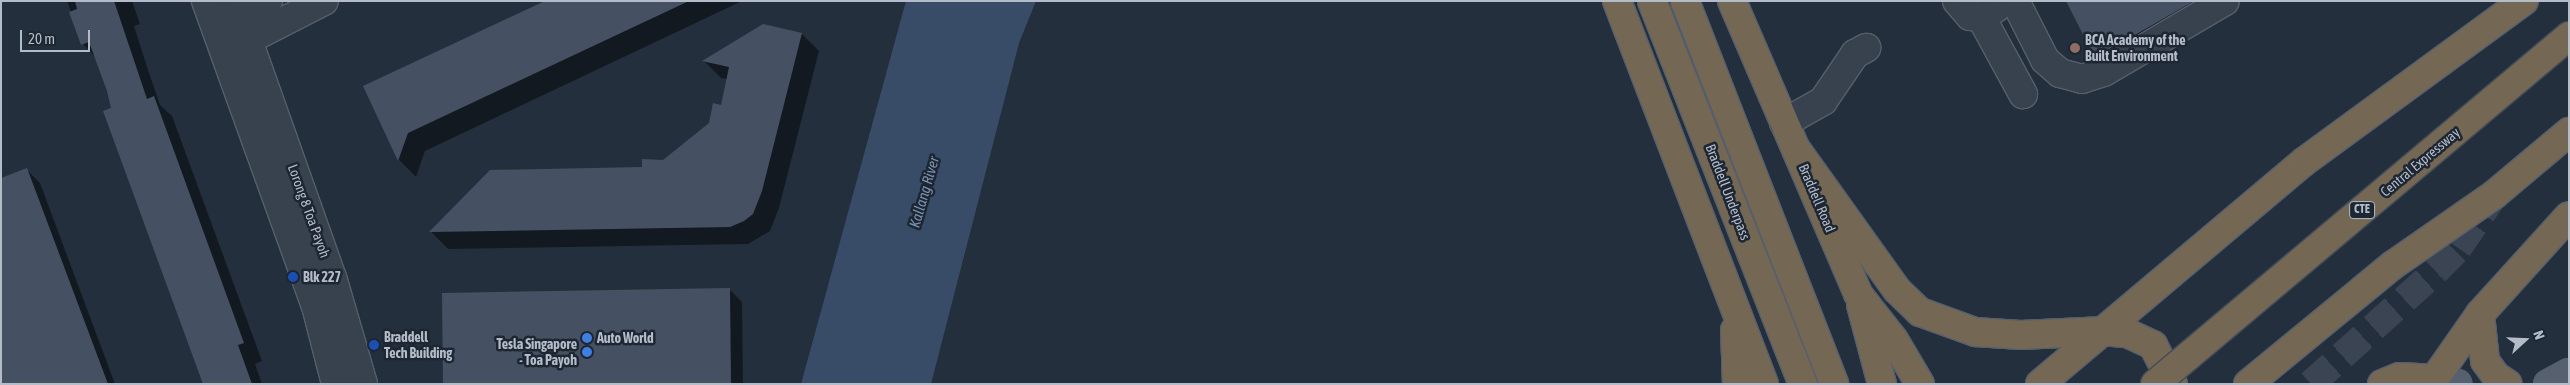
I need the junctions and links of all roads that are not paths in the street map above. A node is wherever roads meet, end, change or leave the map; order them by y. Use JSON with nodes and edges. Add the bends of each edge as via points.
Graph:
{"nodes":[{"id":1,"x":268,"y":1,"type":"edge"},
{"id":2,"x":324,"y":1,"type":"edge"},
{"id":3,"x":1617,"y":1,"type":"edge"},
{"id":4,"x":1652,"y":1,"type":"edge"},
{"id":5,"x":1685,"y":1,"type":"edge"},
{"id":6,"x":1732,"y":1,"type":"edge"},
{"id":7,"x":1957,"y":1,"type":"edge"},
{"id":8,"x":2008,"y":1,"type":"edge"},
{"id":9,"x":2015,"y":1,"type":"edge"},
{"id":10,"x":2225,"y":1,"type":"edge"},
{"id":11,"x":2524,"y":1,"type":"edge"},
{"id":12,"x":237,"y":7,"type":"edge"},
{"id":13,"x":210,"y":13,"type":"edge"},
{"id":14,"x":1981,"y":17,"type":"junction"},
{"id":15,"x":2569,"y":36,"type":"edge"},
{"id":16,"x":248,"y":40,"type":"junction"},
{"id":17,"x":1866,"y":48,"type":"dead end"},
{"id":18,"x":224,"y":52,"type":"junction"},
{"id":19,"x":2023,"y":94,"type":"dead end"},
{"id":20,"x":1784,"y":123,"type":"junction"},
{"id":21,"x":2569,"y":132,"type":"edge"},
{"id":22,"x":1796,"y":149,"type":"junction"},
{"id":23,"x":2569,"y":216,"type":"edge"},
{"id":24,"x":1716,"y":256,"type":"junction"},
{"id":25,"x":1858,"y":294,"type":"junction"},
{"id":26,"x":2480,"y":314,"type":"junction"},
{"id":27,"x":2102,"y":331,"type":"junction"},
{"id":28,"x":2569,"y":373,"type":"edge"},
{"id":29,"x":2441,"y":382,"type":"edge"},
{"id":30,"x":336,"y":384,"type":"edge"},
{"id":31,"x":363,"y":384,"type":"edge"},
{"id":32,"x":1737,"y":384,"type":"edge"},
{"id":33,"x":1764,"y":384,"type":"edge"},
{"id":34,"x":1803,"y":384,"type":"edge"},
{"id":35,"x":1834,"y":384,"type":"edge"},
{"id":36,"x":1882,"y":384,"type":"edge"},
{"id":37,"x":1920,"y":384,"type":"edge"},
{"id":38,"x":2040,"y":384,"type":"edge"},
{"id":39,"x":2155,"y":384,"type":"edge"},
{"id":40,"x":2173,"y":384,"type":"edge"},
{"id":41,"x":2248,"y":384,"type":"edge"},
{"id":42,"x":2382,"y":384,"type":"edge"},
{"id":43,"x":2508,"y":384,"type":"edge"},
{"id":44,"x":2548,"y":384,"type":"edge"}],
"edges":[{"from":1,"to":12,"type":"street","name":"Lorong 8 Toa Payoh"},
{"from":2,"to":16,"type":"street"},
{"from":3,"to":24,"type":"highway"},
{"from":4,"to":34,"type":"highway","name":"Braddell Underpass"},
{"from":5,"to":35,"type":"highway","name":"Braddell Underpass"},
{"from":6,"to":20,"type":"highway","name":"Braddell Road"},
{"from":7,"to":14,"type":"street","via":[[1970,16]]},
{"from":8,"to":14,"type":"street"},
{"from":9,"to":10,"type":"street","via":[[2045,60],[2060,72],[2082,79],[2104,72]]},
{"from":11,"to":27,"type":"highway","via":[[2304,161]]},
{"from":12,"to":13,"type":"street","name":"Lorong 8 Toa Payoh"},
{"from":12,"to":16,"type":"street","name":"Lorong 8 Toa Payoh"},
{"from":13,"to":18,"type":"street","name":"Lorong 8 Toa Payoh"},
{"from":14,"to":19,"type":"street"},
{"from":15,"to":39,"type":"highway","name":"Central Expressway","number":"CTE","bridge":true},
{"from":16,"to":18,"type":"street"},
{"from":16,"to":31,"type":"street","name":"Lorong 8 Toa Payoh","via":[[332,277]]},
{"from":17,"to":20,"type":"street","via":[[1855,54],[1823,101]]},
{"from":18,"to":30,"type":"street","name":"Lorong 8 Toa Payoh","via":[[316,306]]},
{"from":20,"to":22,"type":"highway","name":"Braddell Road"},
{"from":21,"to":41,"type":"highway","via":[[2495,194],[2393,264]]},
{"from":22,"to":25,"type":"highway","name":"Braddell Road"},
{"from":22,"to":27,"type":"highway","via":[[1897,290],[1920,312],[1975,332],[2021,335]]},
{"from":23,"to":26,"type":"highway"},
{"from":24,"to":32,"type":"highway","via":[[1734,320]]},
{"from":24,"to":33,"type":"highway"},
{"from":25,"to":36,"type":"highway"},
{"from":25,"to":37,"type":"highway","name":"Braddell Road","via":[[1894,340]]},
{"from":26,"to":29,"type":"highway"},
{"from":26,"to":43,"type":"highway","via":[[2485,361],[2496,376]]},
{"from":27,"to":38,"type":"highway"},
{"from":27,"to":40,"type":"highway","via":[[2127,333],[2153,345]]},
{"from":28,"to":44,"type":"main road"},
{"from":29,"to":42,"type":"highway","via":[[2399,377]]}]}
